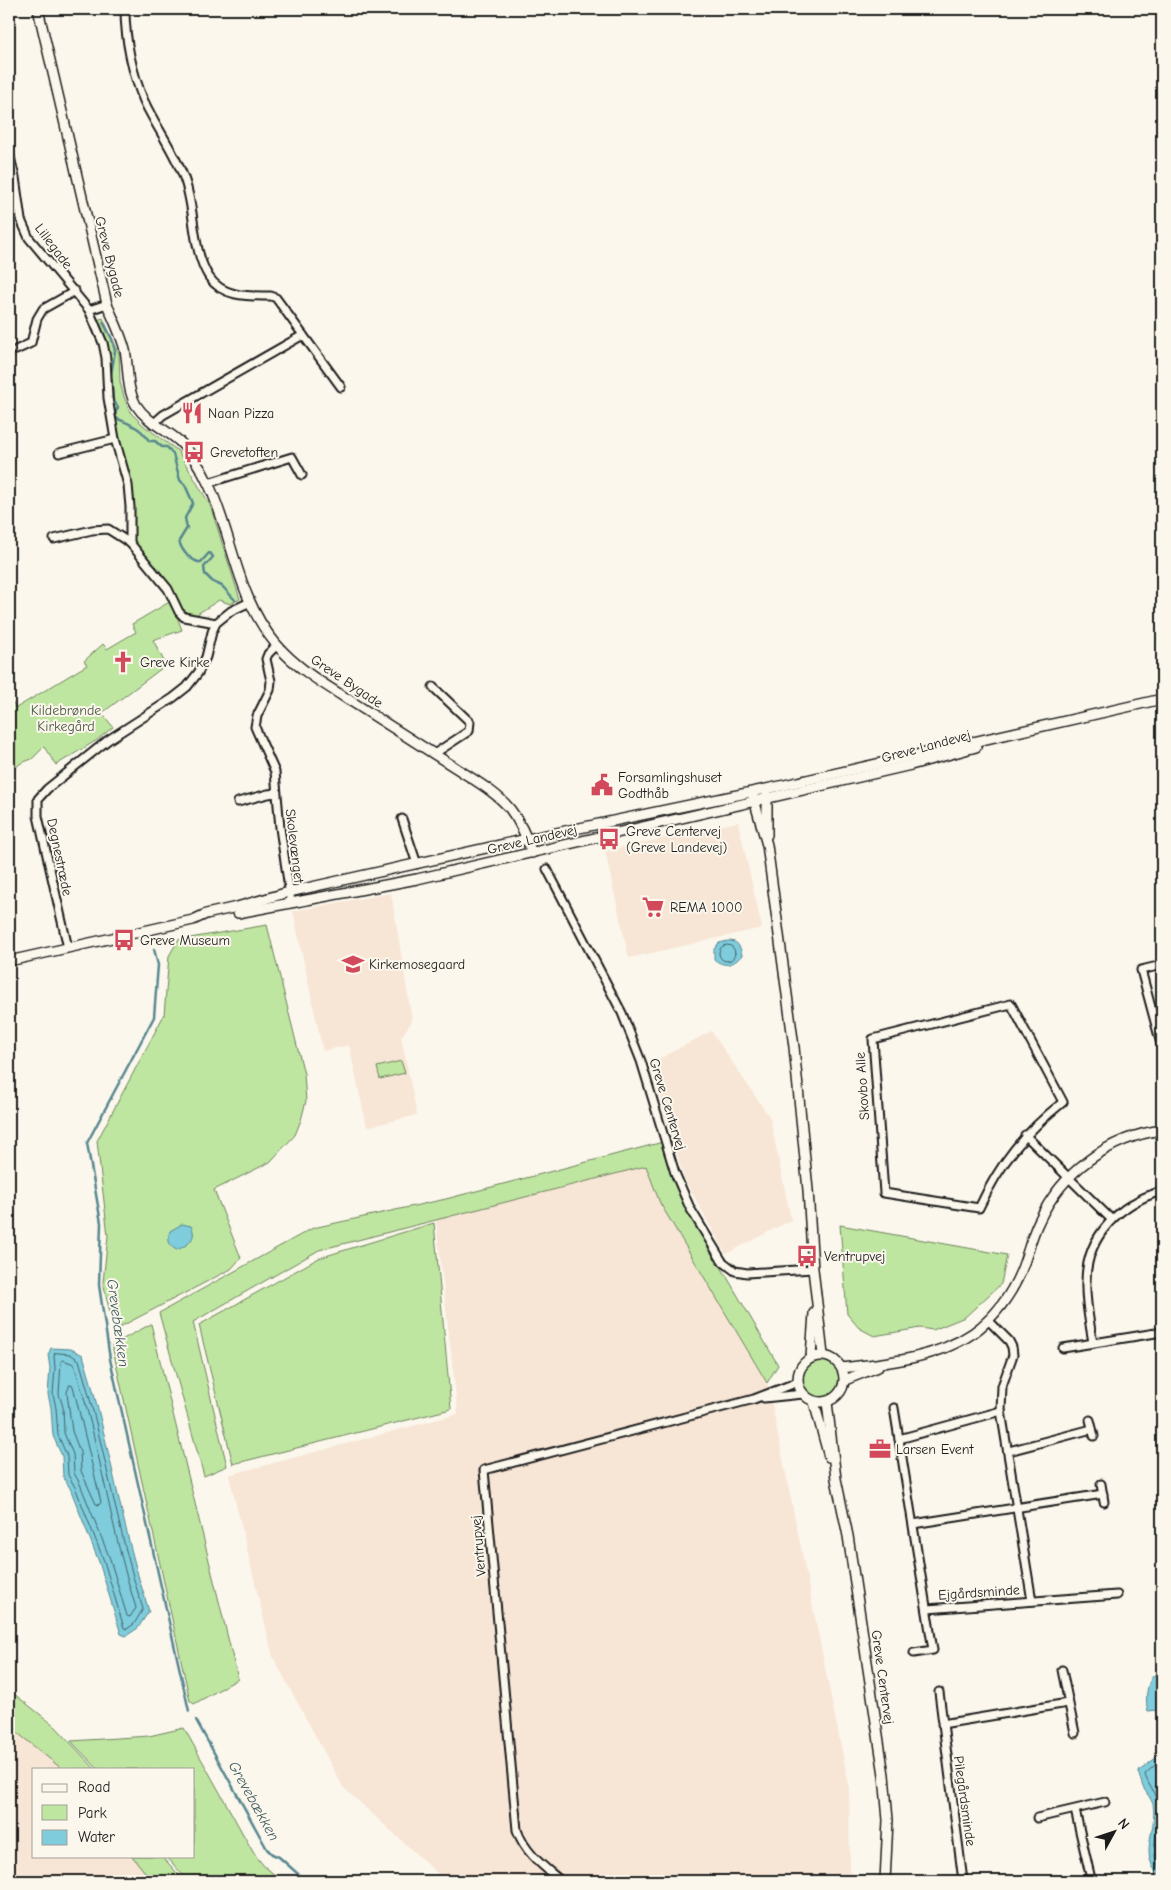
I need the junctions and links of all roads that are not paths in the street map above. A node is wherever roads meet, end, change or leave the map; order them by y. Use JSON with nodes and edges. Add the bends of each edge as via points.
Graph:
{"nodes":[{"id":1,"x":38,"y":9,"type":"edge"},
{"id":2,"x":125,"y":9,"type":"edge"},
{"id":3,"x":9,"y":153,"type":"edge"},
{"id":4,"x":74,"y":291,"type":"junction"},
{"id":5,"x":107,"y":304,"type":"junction"},
{"id":6,"x":89,"y":310,"type":"junction"},
{"id":7,"x":304,"y":335,"type":"junction"},
{"id":8,"x":16,"y":350,"type":"dead end"},
{"id":9,"x":341,"y":387,"type":"dead end"},
{"id":10,"x":153,"y":424,"type":"junction"},
{"id":11,"x":115,"y":439,"type":"junction"},
{"id":12,"x":59,"y":453,"type":"dead end"},
{"id":13,"x":302,"y":475,"type":"dead end"},
{"id":14,"x":208,"y":483,"type":"junction"},
{"id":15,"x":54,"y":539,"type":"dead end"},
{"id":16,"x":130,"y":543,"type":"junction"},
{"id":17,"x":250,"y":602,"type":"junction"},
{"id":18,"x":216,"y":623,"type":"junction"},
{"id":19,"x":277,"y":644,"type":"junction"},
{"id":20,"x":433,"y":687,"type":"dead end"},
{"id":21,"x":1162,"y":699,"type":"edge"},
{"id":22,"x":1077,"y":718,"type":"junction"},
{"id":23,"x":434,"y":754,"type":"junction"},
{"id":24,"x":767,"y":788,"type":"junction"},
{"id":25,"x":751,"y":792,"type":"junction"},
{"id":26,"x":276,"y":793,"type":"junction"},
{"id":27,"x":767,"y":798,"type":"junction"},
{"id":28,"x":754,"y":801,"type":"junction"},
{"id":29,"x":238,"y":802,"type":"dead end"},
{"id":30,"x":402,"y":819,"type":"dead end"},
{"id":31,"x":527,"y":839,"type":"junction"},
{"id":32,"x":767,"y":845,"type":"junction"},
{"id":33,"x":532,"y":853,"type":"junction"},
{"id":34,"x":418,"y":864,"type":"junction"},
{"id":35,"x":547,"y":869,"type":"dead end"},
{"id":36,"x":288,"y":892,"type":"junction"},
{"id":37,"x":291,"y":902,"type":"junction"},
{"id":38,"x":193,"y":920,"type":"junction"},
{"id":39,"x":68,"y":948,"type":"junction"},
{"id":40,"x":9,"y":962,"type":"edge"},
{"id":41,"x":1162,"y":965,"type":"edge"},
{"id":42,"x":1162,"y":1048,"type":"edge"},
{"id":43,"x":1162,"y":1130,"type":"edge"},
{"id":44,"x":1025,"y":1135,"type":"junction"},
{"id":45,"x":1068,"y":1178,"type":"junction"},
{"id":46,"x":1162,"y":1191,"type":"edge"},
{"id":47,"x":1111,"y":1220,"type":"junction"},
{"id":48,"x":814,"y":1269,"type":"junction"},
{"id":49,"x":815,"y":1288,"type":"junction"},
{"id":50,"x":988,"y":1320,"type":"junction"},
{"id":51,"x":1162,"y":1332,"type":"edge"},
{"id":52,"x":1093,"y":1343,"type":"junction"},
{"id":53,"x":1063,"y":1348,"type":"dead end"},
{"id":54,"x":823,"y":1355,"type":"junction"},
{"id":55,"x":811,"y":1357,"type":"junction"},
{"id":56,"x":890,"y":1362,"type":"junction"},
{"id":57,"x":842,"y":1368,"type":"junction"},
{"id":58,"x":845,"y":1380,"type":"junction"},
{"id":59,"x":798,"y":1382,"type":"junction"},
{"id":60,"x":802,"y":1394,"type":"junction"},
{"id":61,"x":754,"y":1399,"type":"junction"},
{"id":62,"x":814,"y":1402,"type":"junction"},
{"id":63,"x":826,"y":1402,"type":"junction"},
{"id":64,"x":894,"y":1408,"type":"dead end"},
{"id":65,"x":1001,"y":1411,"type":"junction"},
{"id":66,"x":1090,"y":1420,"type":"dead end"},
{"id":67,"x":900,"y":1439,"type":"junction"},
{"id":68,"x":1009,"y":1451,"type":"junction"},
{"id":69,"x":836,"y":1479,"type":"junction"},
{"id":70,"x":1101,"y":1484,"type":"dead end"},
{"id":71,"x":1103,"y":1494,"type":"junction"},
{"id":72,"x":1104,"y":1502,"type":"dead end"},
{"id":73,"x":1017,"y":1507,"type":"junction"},
{"id":74,"x":913,"y":1524,"type":"junction"},
{"id":75,"x":1117,"y":1595,"type":"dead end"},
{"id":76,"x":1032,"y":1601,"type":"junction"},
{"id":77,"x":926,"y":1608,"type":"junction"},
{"id":78,"x":914,"y":1653,"type":"dead end"},
{"id":79,"x":1062,"y":1670,"type":"dead end"},
{"id":80,"x":939,"y":1692,"type":"dead end"},
{"id":81,"x":1068,"y":1703,"type":"junction"},
{"id":82,"x":942,"y":1724,"type":"junction"},
{"id":83,"x":1075,"y":1733,"type":"dead end"},
{"id":84,"x":1106,"y":1802,"type":"dead end"},
{"id":85,"x":1075,"y":1810,"type":"junction"},
{"id":86,"x":1037,"y":1818,"type":"dead end"},
{"id":87,"x":561,"y":1881,"type":"edge"},
{"id":88,"x":886,"y":1881,"type":"edge"},
{"id":89,"x":963,"y":1881,"type":"edge"},
{"id":90,"x":1083,"y":1881,"type":"edge"}],
"edges":[{"from":1,"to":5,"type":"street","name":"Greve Bygade"},
{"from":2,"to":7,"type":"street","via":[[133,68],[144,100],[184,178],[190,195],[199,252],[210,278],[234,294],[276,298]]},
{"from":3,"to":4,"type":"street","name":"Lillegade","via":[[21,220],[30,238]]},
{"from":4,"to":6,"type":"street","name":"Lillegade"},
{"from":4,"to":8,"type":"street","via":[[43,309],[36,319],[31,343]]},
{"from":5,"to":6,"type":"street"},
{"from":5,"to":10,"type":"street","name":"Greve Bygade","via":[[124,346],[129,389],[142,413]]},
{"from":6,"to":11,"type":"street","name":"Lillegade","via":[[103,343]]},
{"from":7,"to":9,"type":"street"},
{"from":7,"to":10,"type":"street","via":[[163,414]]},
{"from":10,"to":14,"type":"street","name":"Greve Bygade","via":[[180,442]]},
{"from":11,"to":12,"type":"street"},
{"from":11,"to":16,"type":"street","name":"Lillegade","via":[[128,485]]},
{"from":13,"to":14,"type":"street","via":[[292,457]]},
{"from":14,"to":17,"type":"street","name":"Greve Bygade"},
{"from":15,"to":16,"type":"street","via":[[108,529]]},
{"from":16,"to":18,"type":"street","via":[[168,589],[184,617]]},
{"from":17,"to":18,"type":"street"},
{"from":17,"to":19,"type":"street","name":"Greve Bygade"},
{"from":18,"to":39,"type":"street","name":"Degnestræde","via":[[206,657],[187,687],[108,740],[38,799],[38,816]]},
{"from":19,"to":23,"type":"street","name":"Greve Bygade","via":[[319,681]]},
{"from":19,"to":26,"type":"street","name":"Skolevænget","via":[[266,660],[270,690],[255,727],[275,772]]},
{"from":20,"to":23,"type":"street","via":[[470,722],[470,731]]},
{"from":21,"to":22,"type":"street","name":"Greve Landevej"},
{"from":22,"to":24,"type":"street","name":"Greve Landevej"},
{"from":22,"to":27,"type":"street","name":"Greve Landevej","via":[[910,765]]},
{"from":23,"to":31,"type":"street","name":"Greve Bygade","via":[[506,804]]},
{"from":24,"to":25,"type":"street","name":"Greve Landevej"},
{"from":24,"to":27,"type":"street"},
{"from":25,"to":28,"type":"street"},
{"from":25,"to":31,"type":"street","name":"Greve Landevej"},
{"from":26,"to":29,"type":"street","name":"Skolevænget"},
{"from":26,"to":36,"type":"street","name":"Skolevænget"},
{"from":27,"to":28,"type":"street","name":"Greve Landevej"},
{"from":27,"to":32,"type":"street"},
{"from":28,"to":32,"type":"street"},
{"from":28,"to":33,"type":"street","name":"Greve Landevej"},
{"from":30,"to":34,"type":"street"},
{"from":31,"to":33,"type":"street","name":"Greve Bygade"},
{"from":31,"to":34,"type":"street","name":"Greve Landevej"},
{"from":32,"to":48,"type":"street","via":[[794,1047]]},
{"from":33,"to":37,"type":"street","name":"Greve Landevej","via":[[417,879]]},
{"from":34,"to":36,"type":"street","name":"Greve Landevej"},
{"from":35,"to":48,"type":"street","name":"Greve Centervej","via":[[622,1013],[641,1061],[675,1174],[690,1208],[722,1261],[735,1271]]},
{"from":36,"to":37,"type":"street","name":"Skolevænget"},
{"from":36,"to":38,"type":"street","name":"Greve Landevej"},
{"from":37,"to":38,"type":"street","name":"Greve Landevej"},
{"from":38,"to":39,"type":"street","name":"Greve Landevej"},
{"from":39,"to":40,"type":"street","name":"Greve Landevej"},
{"from":41,"to":42,"type":"street","via":[[1141,970]]},
{"from":43,"to":45,"type":"street","via":[[1110,1146]]},
{"from":44,"to":44,"type":"street","name":"Skovbo Alle","via":[[1001,1166],[979,1208],[884,1193],[873,1039],[1011,1004],[1063,1102]]},
{"from":44,"to":45,"type":"street"},
{"from":45,"to":47,"type":"street"},
{"from":45,"to":50,"type":"street","via":[[1056,1191],[1038,1222],[1015,1284]]},
{"from":46,"to":47,"type":"street","via":[[1134,1202]]},
{"from":47,"to":52,"type":"street","via":[[1093,1248],[1088,1264],[1086,1297]]},
{"from":48,"to":49,"type":"street"},
{"from":49,"to":54,"type":"street"},
{"from":49,"to":55,"type":"street"},
{"from":50,"to":56,"type":"street","via":[[974,1332],[943,1349]]},
{"from":50,"to":65,"type":"street","name":"Ejgårdsminde","via":[[1012,1347],[1013,1355],[1002,1386]]},
{"from":51,"to":52,"type":"street"},
{"from":52,"to":53,"type":"street"},
{"from":54,"to":55,"type":"street"},
{"from":54,"to":57,"type":"street","via":[[831,1357]]},
{"from":55,"to":59,"type":"street","via":[[800,1367]]},
{"from":56,"to":57,"type":"street"},
{"from":56,"to":58,"type":"street"},
{"from":57,"to":58,"type":"street"},
{"from":58,"to":63,"type":"street","via":[[839,1394]]},
{"from":59,"to":60,"type":"street"},
{"from":59,"to":61,"type":"street","name":"Ventrupvej"},
{"from":60,"to":61,"type":"street","name":"Ventrupvej"},
{"from":60,"to":62,"type":"street"},
{"from":61,"to":87,"type":"street","name":"Ventrupvej","via":[[484,1470],[517,1830],[521,1842],[531,1854]]},
{"from":62,"to":63,"type":"street"},
{"from":62,"to":69,"type":"street","name":"Greve Centervej"},
{"from":63,"to":69,"type":"street","name":"Greve Centervej"},
{"from":64,"to":67,"type":"street","name":"Ejgårdsminde"},
{"from":65,"to":67,"type":"street"},
{"from":65,"to":68,"type":"street","name":"Ejgårdsminde"},
{"from":66,"to":68,"type":"street","via":[[1093,1432]]},
{"from":67,"to":74,"type":"street","name":"Ejgårdsminde"},
{"from":68,"to":73,"type":"street","name":"Ejgårdsminde"},
{"from":69,"to":88,"type":"street","name":"Greve Centervej","via":[[848,1536],[884,1775],[888,1820]]},
{"from":70,"to":71,"type":"street"},
{"from":71,"to":72,"type":"street"},
{"from":71,"to":73,"type":"street"},
{"from":73,"to":74,"type":"street"},
{"from":73,"to":76,"type":"street","name":"Ejgårdsminde"},
{"from":74,"to":77,"type":"street","name":"Ejgårdsminde"},
{"from":75,"to":76,"type":"street","name":"Ejgårdsminde"},
{"from":76,"to":77,"type":"street","name":"Ejgårdsminde"},
{"from":77,"to":78,"type":"street","name":"Ejgårdsminde","via":[[933,1650]]},
{"from":79,"to":81,"type":"street"},
{"from":80,"to":82,"type":"street","name":"Pilegårdsminde"},
{"from":81,"to":82,"type":"street"},
{"from":81,"to":83,"type":"street"},
{"from":82,"to":89,"type":"street","name":"Pilegårdsminde"},
{"from":84,"to":85,"type":"street"},
{"from":85,"to":86,"type":"street"},
{"from":85,"to":90,"type":"street","via":[[1091,1879]]}]}
